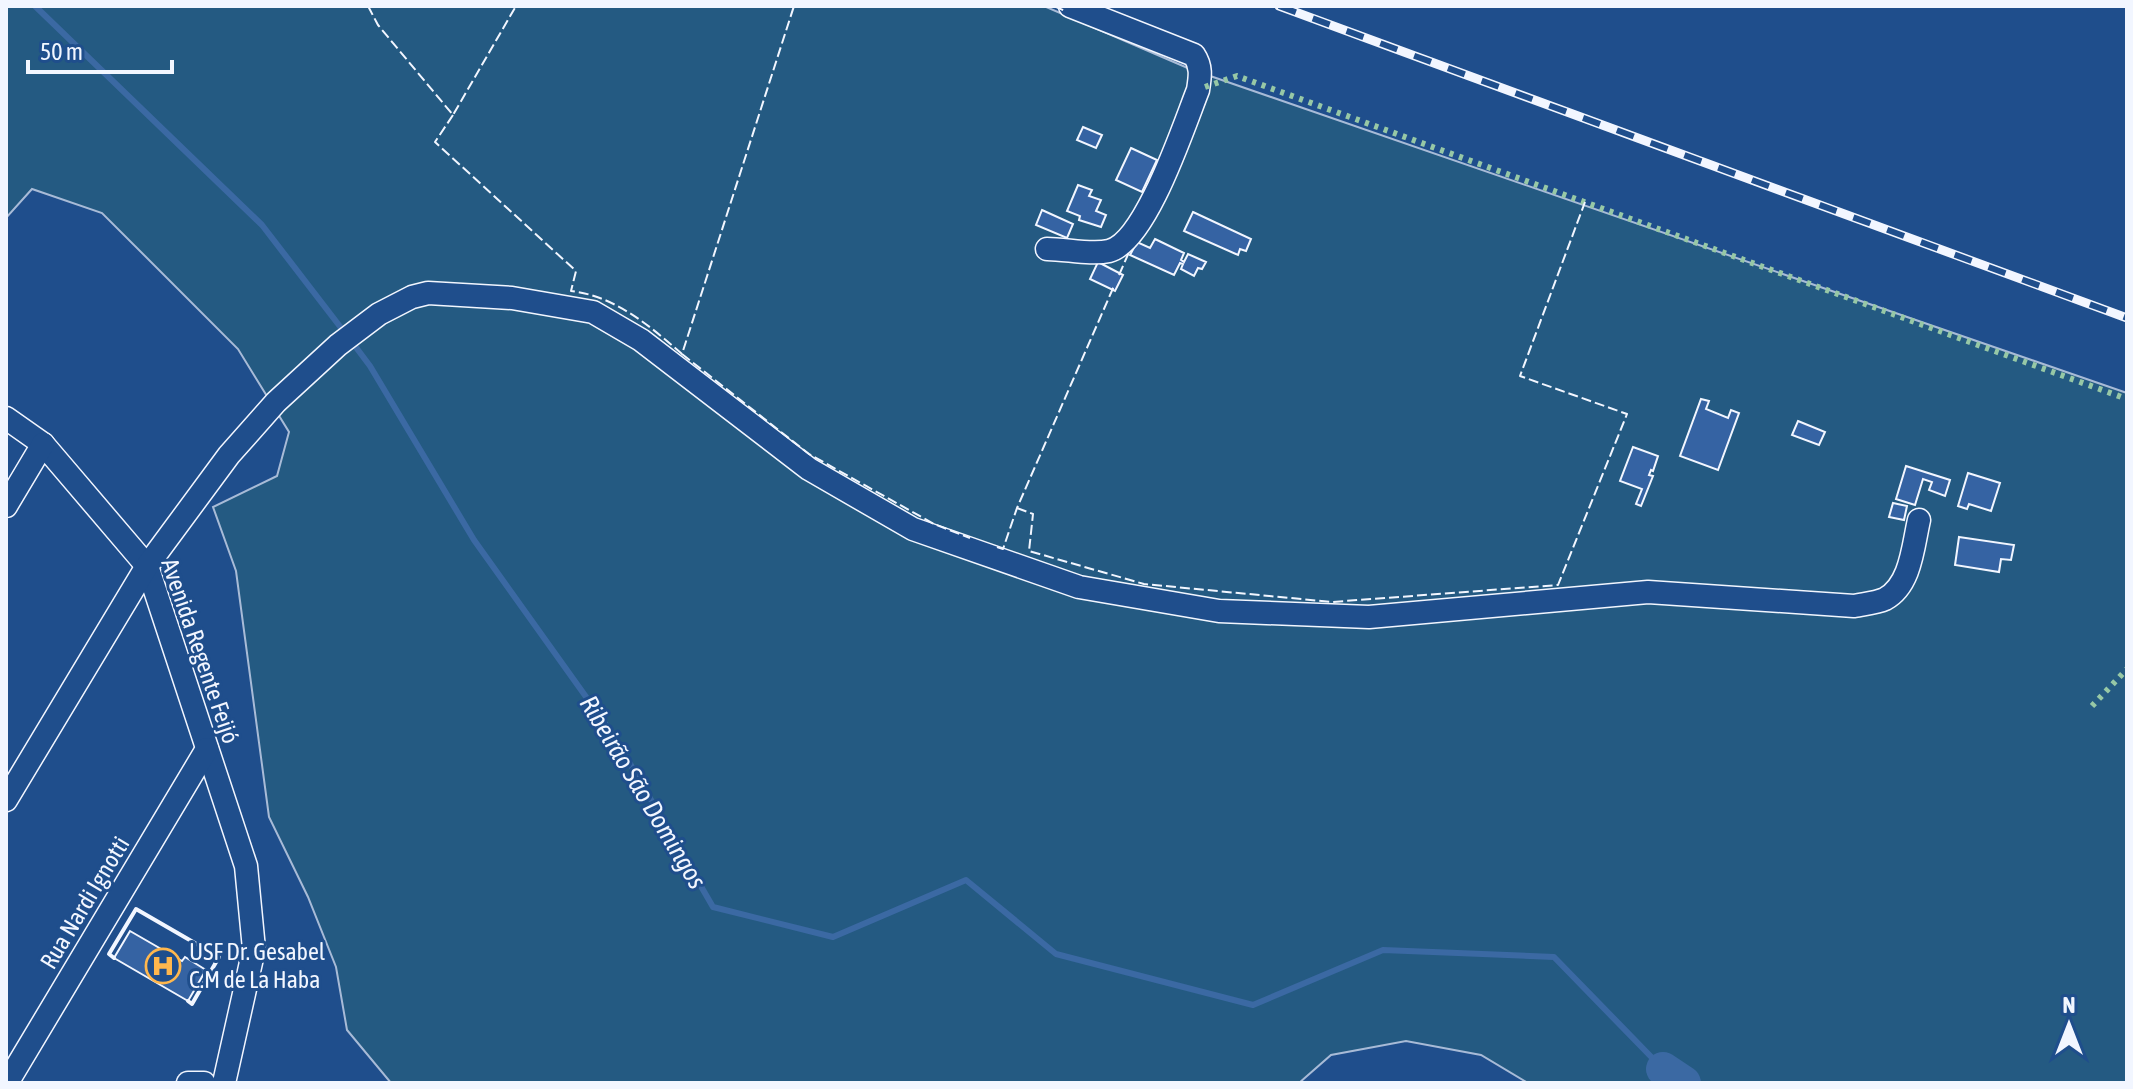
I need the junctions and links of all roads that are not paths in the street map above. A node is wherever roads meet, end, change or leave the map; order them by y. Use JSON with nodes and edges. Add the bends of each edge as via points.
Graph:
{"nodes":[{"id":1,"x":1070,"y":6,"type":"edge"},
{"id":2,"x":1047,"y":249,"type":"dead end"},
{"id":3,"x":6,"y":418,"type":"edge"},
{"id":4,"x":43,"y":444,"type":"junction"},
{"id":5,"x":6,"y":506,"type":"edge"},
{"id":6,"x":1919,"y":520,"type":"dead end"},
{"id":7,"x":147,"y":566,"type":"junction"},
{"id":8,"x":207,"y":749,"type":"junction"},
{"id":9,"x":6,"y":800,"type":"edge"},
{"id":10,"x":7,"y":1083,"type":"edge"},
{"id":11,"x":188,"y":1083,"type":"edge"},
{"id":12,"x":204,"y":1083,"type":"edge"},
{"id":13,"x":224,"y":1083,"type":"edge"}],
"edges":[{"from":1,"to":2,"type":"street","via":[[1194,55],[1201,76],[1151,207],[1120,246],[1108,251]]},
{"from":3,"to":4,"type":"street","name":"Avenida Regente Feijó"},
{"from":4,"to":5,"type":"street"},
{"from":4,"to":7,"type":"street","name":"Avenida Regente Feijó"},
{"from":6,"to":7,"type":"street","via":[[1900,586],[1884,599],[1854,606],[1648,592],[1369,617],[1219,611],[1079,587],[913,529],[809,469],[641,340],[593,312],[512,298],[428,293],[379,314],[276,402],[229,455]]},
{"from":7,"to":8,"type":"street","name":"Avenida Regente Feijó"},
{"from":7,"to":9,"type":"street"},
{"from":8,"to":10,"type":"street","name":"Rua Nardi Ignotti"},
{"from":8,"to":13,"type":"street","name":"Avenida Regente Feijó","via":[[246,866],[254,949]]},
{"from":11,"to":12,"type":"street"}]}
